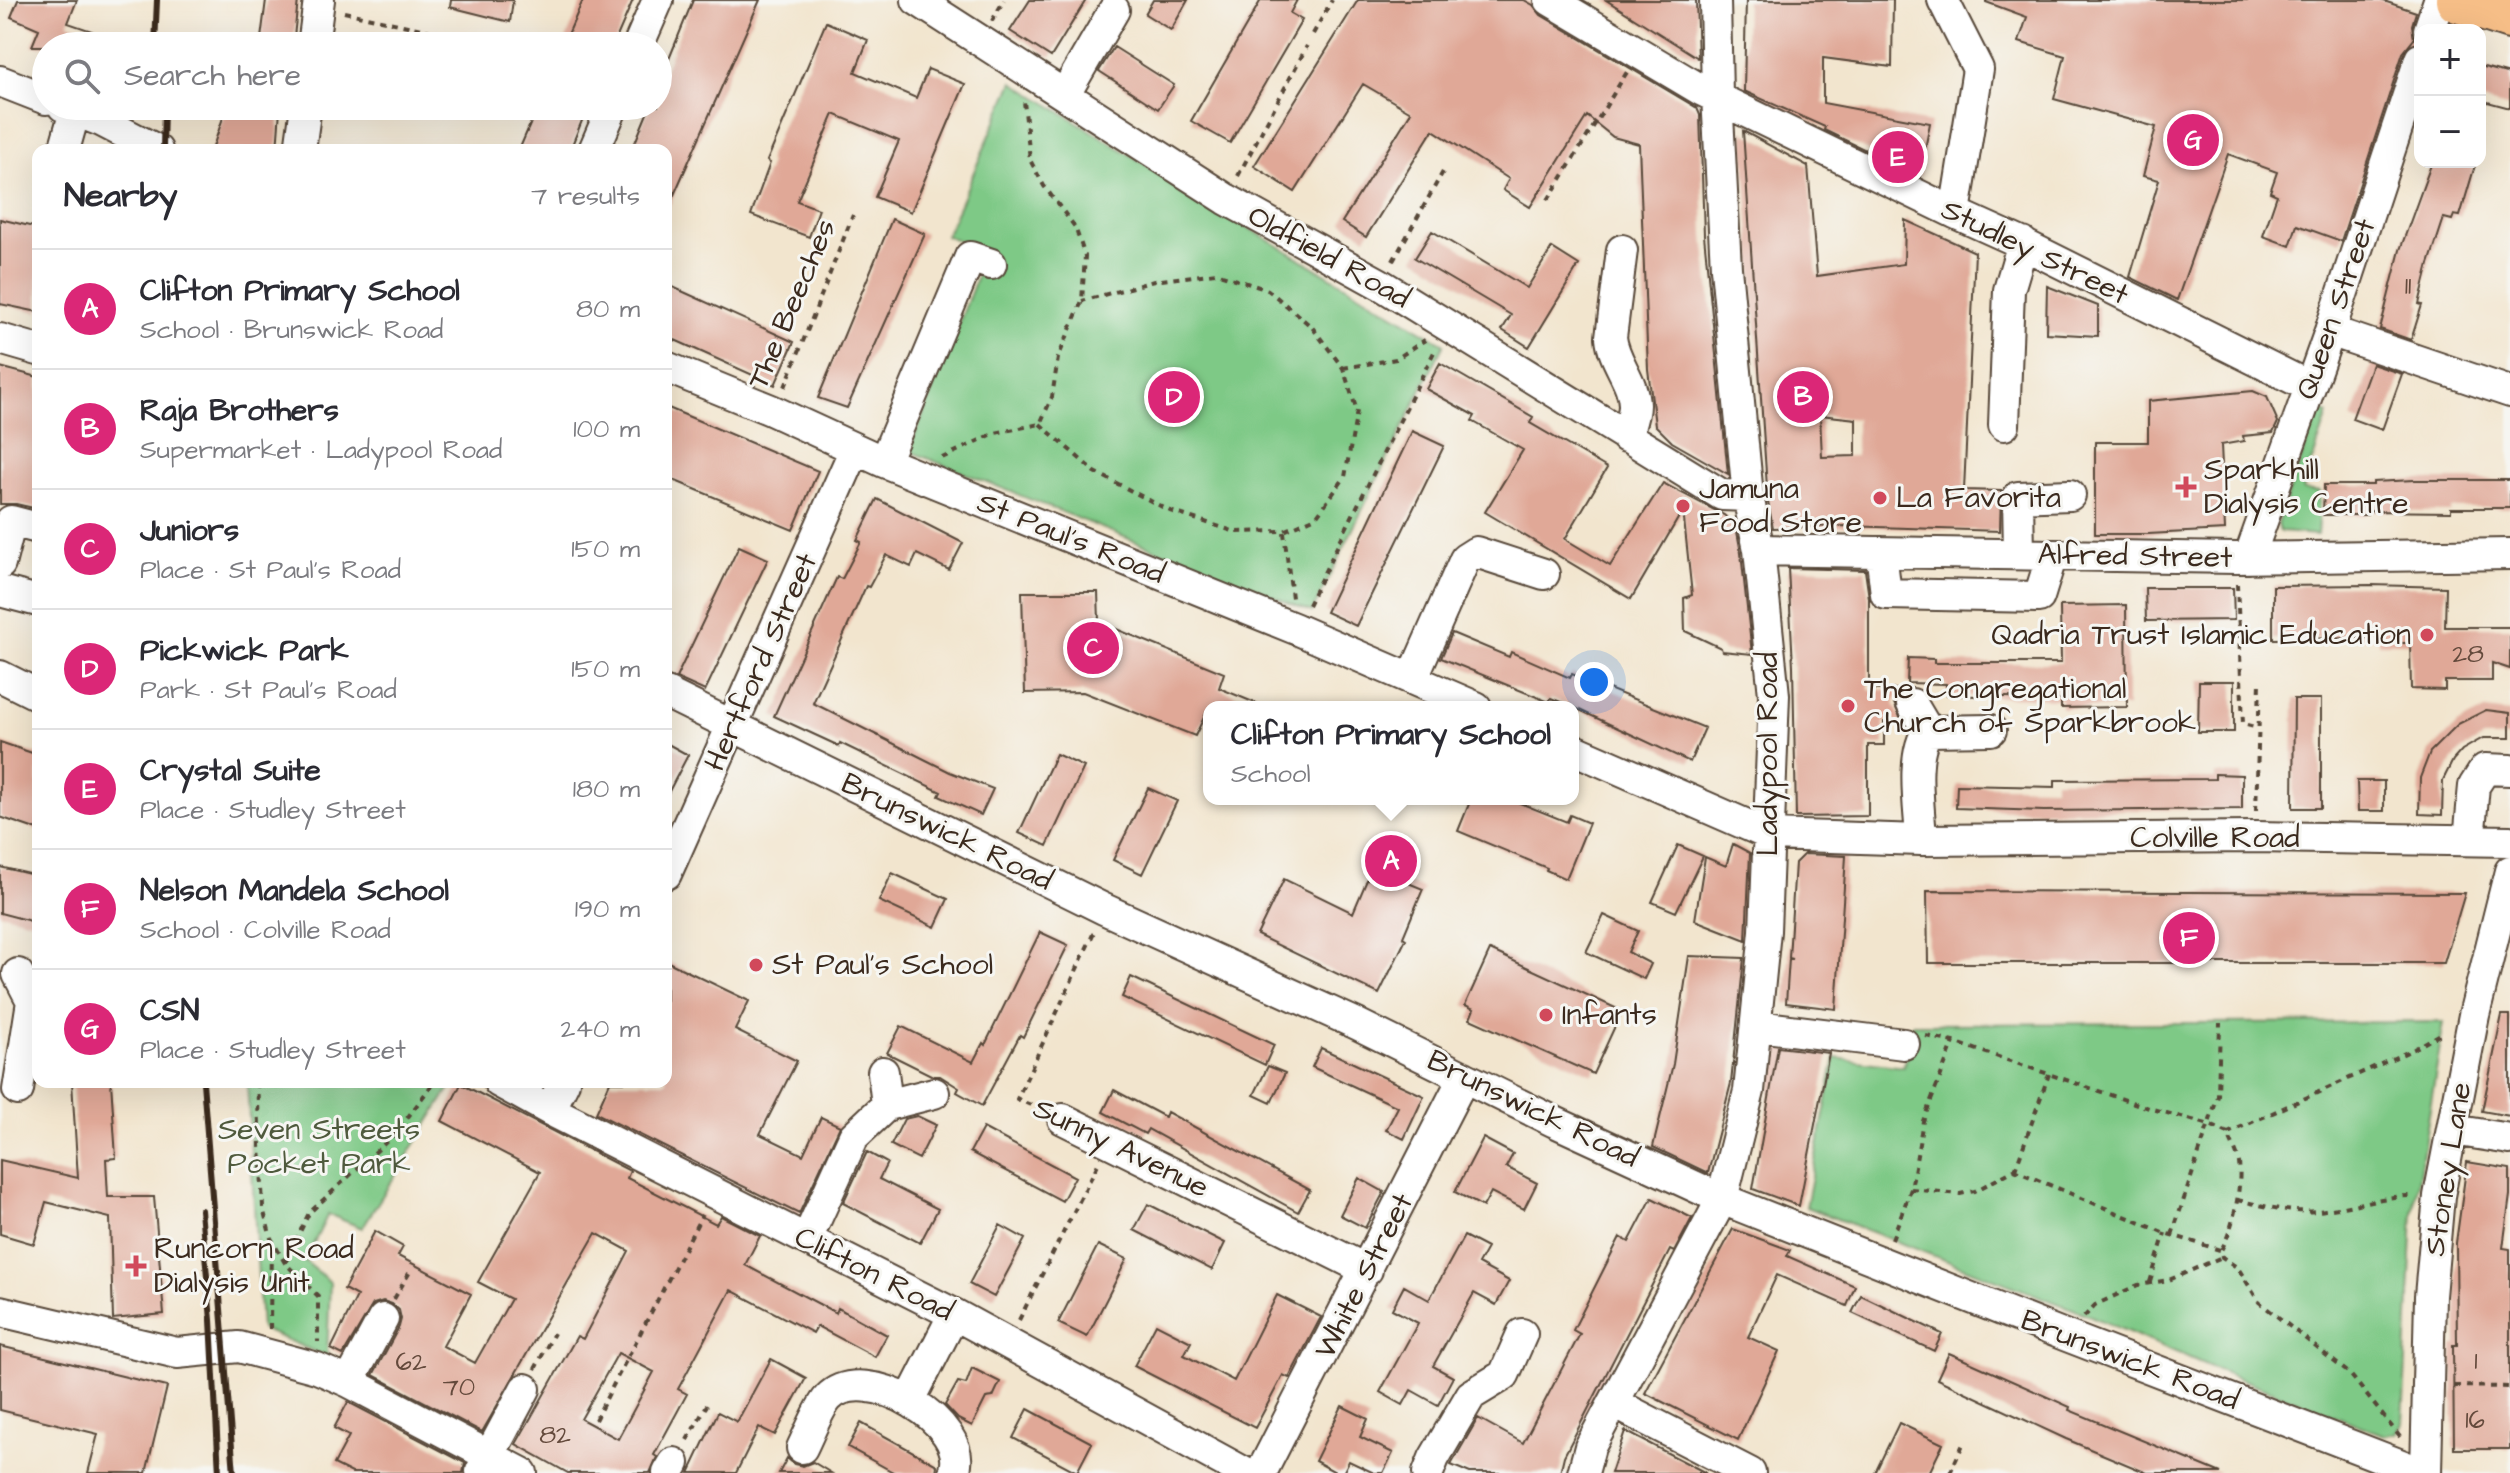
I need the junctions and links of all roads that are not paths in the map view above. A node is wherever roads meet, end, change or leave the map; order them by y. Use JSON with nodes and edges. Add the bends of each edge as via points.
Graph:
{"nodes":[{"id":1,"x":658,"y":0,"type":"edge"},
{"id":2,"x":917,"y":0,"type":"edge"},
{"id":3,"x":1550,"y":0,"type":"edge"},
{"id":4,"x":1715,"y":0,"type":"edge"},
{"id":5,"x":1943,"y":0,"type":"edge"},
{"id":6,"x":2439,"y":0,"type":"edge"},
{"id":7,"x":2458,"y":0,"type":"edge"},
{"id":8,"x":318,"y":3,"type":"edge"},
{"id":9,"x":1114,"y":10,"type":"dead end"},
{"id":10,"x":2510,"y":17,"type":"edge"},
{"id":11,"x":2431,"y":24,"type":"edge"},
{"id":12,"x":315,"y":32,"type":"edge"},
{"id":13,"x":644,"y":32,"type":"edge"},
{"id":14,"x":2414,"y":77,"type":"edge"},
{"id":15,"x":0,"y":81,"type":"edge"},
{"id":16,"x":32,"y":94,"type":"edge"},
{"id":17,"x":1065,"y":94,"type":"junction"},
{"id":18,"x":1717,"y":96,"type":"junction"},
{"id":19,"x":68,"y":120,"type":"edge"},
{"id":20,"x":99,"y":120,"type":"edge"},
{"id":21,"x":304,"y":120,"type":"edge"},
{"id":22,"x":607,"y":120,"type":"edge"},
{"id":23,"x":65,"y":144,"type":"edge"},
{"id":24,"x":145,"y":144,"type":"edge"},
{"id":25,"x":301,"y":144,"type":"edge"},
{"id":26,"x":597,"y":144,"type":"edge"},
{"id":27,"x":1955,"y":213,"type":"junction"},
{"id":28,"x":2023,"y":243,"type":"junction"},
{"id":29,"x":1622,"y":250,"type":"dead end"},
{"id":30,"x":991,"y":264,"type":"dead end"},
{"id":31,"x":2330,"y":331,"type":"junction"},
{"id":32,"x":0,"y":339,"type":"edge"},
{"id":33,"x":32,"y":348,"type":"edge"},
{"id":34,"x":672,"y":369,"type":"edge"},
{"id":35,"x":2310,"y":387,"type":"junction"},
{"id":36,"x":2510,"y":392,"type":"edge"},
{"id":37,"x":2004,"y":425,"type":"dead end"},
{"id":38,"x":1626,"y":437,"type":"junction"},
{"id":39,"x":855,"y":449,"type":"junction"},
{"id":40,"x":897,"y":467,"type":"junction"},
{"id":41,"x":2070,"y":495,"type":"dead end"},
{"id":42,"x":1748,"y":496,"type":"junction"},
{"id":43,"x":32,"y":526,"type":"edge"},
{"id":44,"x":1759,"y":550,"type":"junction"},
{"id":45,"x":1881,"y":552,"type":"junction"},
{"id":46,"x":2019,"y":554,"type":"junction"},
{"id":47,"x":2510,"y":554,"type":"edge"},
{"id":48,"x":2052,"y":555,"type":"junction"},
{"id":49,"x":2242,"y":558,"type":"junction"},
{"id":50,"x":0,"y":564,"type":"edge"},
{"id":51,"x":1544,"y":574,"type":"dead end"},
{"id":52,"x":0,"y":591,"type":"edge"},
{"id":53,"x":32,"y":599,"type":"edge"},
{"id":54,"x":0,"y":676,"type":"edge"},
{"id":55,"x":1412,"y":679,"type":"junction"},
{"id":56,"x":32,"y":692,"type":"edge"},
{"id":57,"x":672,"y":696,"type":"edge"},
{"id":58,"x":1462,"y":701,"type":"edge"},
{"id":59,"x":1912,"y":704,"type":"dead end"},
{"id":60,"x":732,"y":727,"type":"junction"},
{"id":61,"x":1991,"y":730,"type":"dead end"},
{"id":62,"x":1928,"y":731,"type":"junction"},
{"id":63,"x":1579,"y":752,"type":"edge"},
{"id":64,"x":2510,"y":770,"type":"edge"},
{"id":65,"x":1770,"y":835,"type":"junction"},
{"id":66,"x":1921,"y":840,"type":"junction"},
{"id":67,"x":2469,"y":840,"type":"junction"},
{"id":68,"x":2510,"y":841,"type":"edge"},
{"id":69,"x":672,"y":861,"type":"edge"},
{"id":70,"x":2510,"y":871,"type":"edge"},
{"id":71,"x":19,"y":972,"type":"edge"},
{"id":72,"x":1757,"y":1026,"type":"junction"},
{"id":73,"x":1904,"y":1044,"type":"road end"},
{"id":74,"x":883,"y":1072,"type":"dead end"},
{"id":75,"x":1464,"y":1077,"type":"junction"},
{"id":76,"x":510,"y":1088,"type":"edge"},
{"id":77,"x":561,"y":1088,"type":"edge"},
{"id":78,"x":18,"y":1090,"type":"dead end"},
{"id":79,"x":934,"y":1093,"type":"dead end"},
{"id":80,"x":887,"y":1105,"type":"junction"},
{"id":81,"x":550,"y":1110,"type":"junction"},
{"id":82,"x":1063,"y":1119,"type":"road end"},
{"id":83,"x":2453,"y":1130,"type":"junction"},
{"id":84,"x":2510,"y":1139,"type":"edge"},
{"id":85,"x":1722,"y":1199,"type":"junction"},
{"id":86,"x":807,"y":1239,"type":"junction"},
{"id":87,"x":1367,"y":1270,"type":"junction"},
{"id":88,"x":0,"y":1311,"type":"edge"},
{"id":89,"x":954,"y":1314,"type":"junction"},
{"id":90,"x":383,"y":1319,"type":"road end"},
{"id":91,"x":1522,"y":1334,"type":"dead end"},
{"id":92,"x":349,"y":1382,"type":"junction"},
{"id":93,"x":525,"y":1389,"type":"road end"},
{"id":94,"x":910,"y":1400,"type":"junction"},
{"id":95,"x":1614,"y":1403,"type":"junction"},
{"id":96,"x":802,"y":1448,"type":"dead end"},
{"id":97,"x":485,"y":1464,"type":"edge"},
{"id":98,"x":522,"y":1473,"type":"edge"},
{"id":99,"x":954,"y":1473,"type":"edge"},
{"id":100,"x":1245,"y":1473,"type":"edge"},
{"id":101,"x":1261,"y":1473,"type":"edge"},
{"id":102,"x":1428,"y":1473,"type":"edge"},
{"id":103,"x":1583,"y":1473,"type":"edge"},
{"id":104,"x":1750,"y":1473,"type":"edge"},
{"id":105,"x":2424,"y":1473,"type":"edge"}],
"edges":[{"from":1,"to":13,"type":"street"},
{"from":2,"to":17,"type":"street","name":"Oldfield Road"},
{"from":3,"to":18,"type":"street","name":"Studley Street"},
{"from":4,"to":18,"type":"street","name":"Ladypool Road"},
{"from":5,"to":27,"type":"street","via":[[1978,69]]},
{"from":6,"to":11,"type":"street"},
{"from":7,"to":10,"type":"highway"},
{"from":8,"to":12,"type":"street"},
{"from":9,"to":17,"type":"street"},
{"from":14,"to":31,"type":"street","name":"Queen Street"},
{"from":15,"to":16,"type":"street"},
{"from":17,"to":38,"type":"street","name":"Oldfield Road","via":[[1226,199],[1380,284]]},
{"from":18,"to":27,"type":"street","name":"Studley Street"},
{"from":18,"to":42,"type":"street","name":"Ladypool Road","via":[[1726,268]]},
{"from":19,"to":23,"type":"street"},
{"from":20,"to":24,"type":"street"},
{"from":21,"to":25,"type":"street"},
{"from":22,"to":26,"type":"street"},
{"from":27,"to":28,"type":"street","name":"Studley Street"},
{"from":28,"to":35,"type":"street","name":"Studley Street"},
{"from":28,"to":37,"type":"street","via":[[2009,290]]},
{"from":29,"to":38,"type":"street","via":[[1611,337],[1632,392]]},
{"from":30,"to":40,"type":"street","via":[[970,257]]},
{"from":31,"to":35,"type":"street","name":"Queen Street"},
{"from":31,"to":36,"type":"street"},
{"from":32,"to":33,"type":"street"},
{"from":34,"to":39,"type":"street","name":"St Paul's Road"},
{"from":35,"to":49,"type":"street","name":"Queen Street"},
{"from":38,"to":42,"type":"street","name":"Oldfield Road","via":[[1722,495]]},
{"from":39,"to":40,"type":"street","name":"St Paul's Road"},
{"from":39,"to":60,"type":"street","name":"Hertford Street"},
{"from":40,"to":55,"type":"street","name":"St Paul's Road"},
{"from":41,"to":46,"type":"street","via":[[2018,497]]},
{"from":42,"to":44,"type":"street","name":"Ladypool Road"},
{"from":43,"to":50,"type":"street","via":[[11,521]]},
{"from":44,"to":45,"type":"street","name":"Alfred Street"},
{"from":44,"to":65,"type":"street","name":"Ladypool Road","via":[[1774,695]]},
{"from":45,"to":46,"type":"street","name":"Alfred Street"},
{"from":45,"to":48,"type":"street","via":[[1886,594],[2024,597],[2039,597]]},
{"from":46,"to":48,"type":"street","name":"Alfred Street"},
{"from":47,"to":49,"type":"street","name":"Alfred Street"},
{"from":48,"to":49,"type":"street","name":"Alfred Street"},
{"from":51,"to":55,"type":"street","via":[[1476,552],[1465,559]]},
{"from":52,"to":53,"type":"street"},
{"from":54,"to":56,"type":"street"},
{"from":55,"to":58,"type":"street","name":"St Paul's Road"},
{"from":57,"to":60,"type":"street","name":"Brunswick Road"},
{"from":59,"to":62,"type":"street"},
{"from":60,"to":69,"type":"street","name":"Hertford Street"},
{"from":60,"to":75,"type":"street","name":"Brunswick Road"},
{"from":61,"to":62,"type":"street"},
{"from":62,"to":66,"type":"street","via":[[1921,741],[1918,767]]},
{"from":63,"to":65,"type":"street"},
{"from":64,"to":67,"type":"street","via":[[2485,769],[2474,786]]},
{"from":65,"to":66,"type":"street","name":"Colville Road"},
{"from":65,"to":72,"type":"street","name":"Ladypool Road"},
{"from":66,"to":67,"type":"street","name":"Colville Road"},
{"from":67,"to":68,"type":"street","name":"Colville Road"},
{"from":70,"to":83,"type":"street","name":"Stoney Lane","via":[[2474,1015]]},
{"from":71,"to":78,"type":"street","via":[[32,1001]]},
{"from":72,"to":73,"type":"street"},
{"from":72,"to":85,"type":"street","name":"Ladypool Road","via":[[1749,1091]]},
{"from":74,"to":80,"type":"street"},
{"from":75,"to":85,"type":"street","name":"Brunswick Road"},
{"from":75,"to":87,"type":"street","name":"White Street"},
{"from":76,"to":81,"type":"street","name":"Clifton Road"},
{"from":77,"to":81,"type":"street"},
{"from":79,"to":80,"type":"street"},
{"from":80,"to":86,"type":"street","via":[[854,1136]]},
{"from":81,"to":86,"type":"street","name":"Clifton Road"},
{"from":82,"to":87,"type":"street","name":"Sunny Avenue"},
{"from":83,"to":84,"type":"street"},
{"from":83,"to":105,"type":"street","name":"Stoney Lane","via":[[2439,1196],[2430,1296]]},
{"from":85,"to":95,"type":"street","name":"Ladypool Road"},
{"from":85,"to":105,"type":"street","name":"Brunswick Road"},
{"from":86,"to":89,"type":"street","name":"Clifton Road"},
{"from":87,"to":101,"type":"street","name":"White Street"},
{"from":88,"to":92,"type":"street","via":[[177,1353],[239,1347]]},
{"from":89,"to":94,"type":"street"},
{"from":89,"to":100,"type":"street","name":"Clifton Road"},
{"from":90,"to":92,"type":"street"},
{"from":91,"to":102,"type":"street","via":[[1504,1375],[1471,1395]]},
{"from":92,"to":97,"type":"street"},
{"from":93,"to":97,"type":"street"},
{"from":94,"to":96,"type":"street","via":[[850,1386],[829,1397]]},
{"from":94,"to":99,"type":"street","via":[[938,1422],[954,1446]]},
{"from":95,"to":103,"type":"street","name":"Ladypool Road","via":[[1590,1447]]},
{"from":95,"to":104,"type":"street"},
{"from":97,"to":98,"type":"street"}]}
